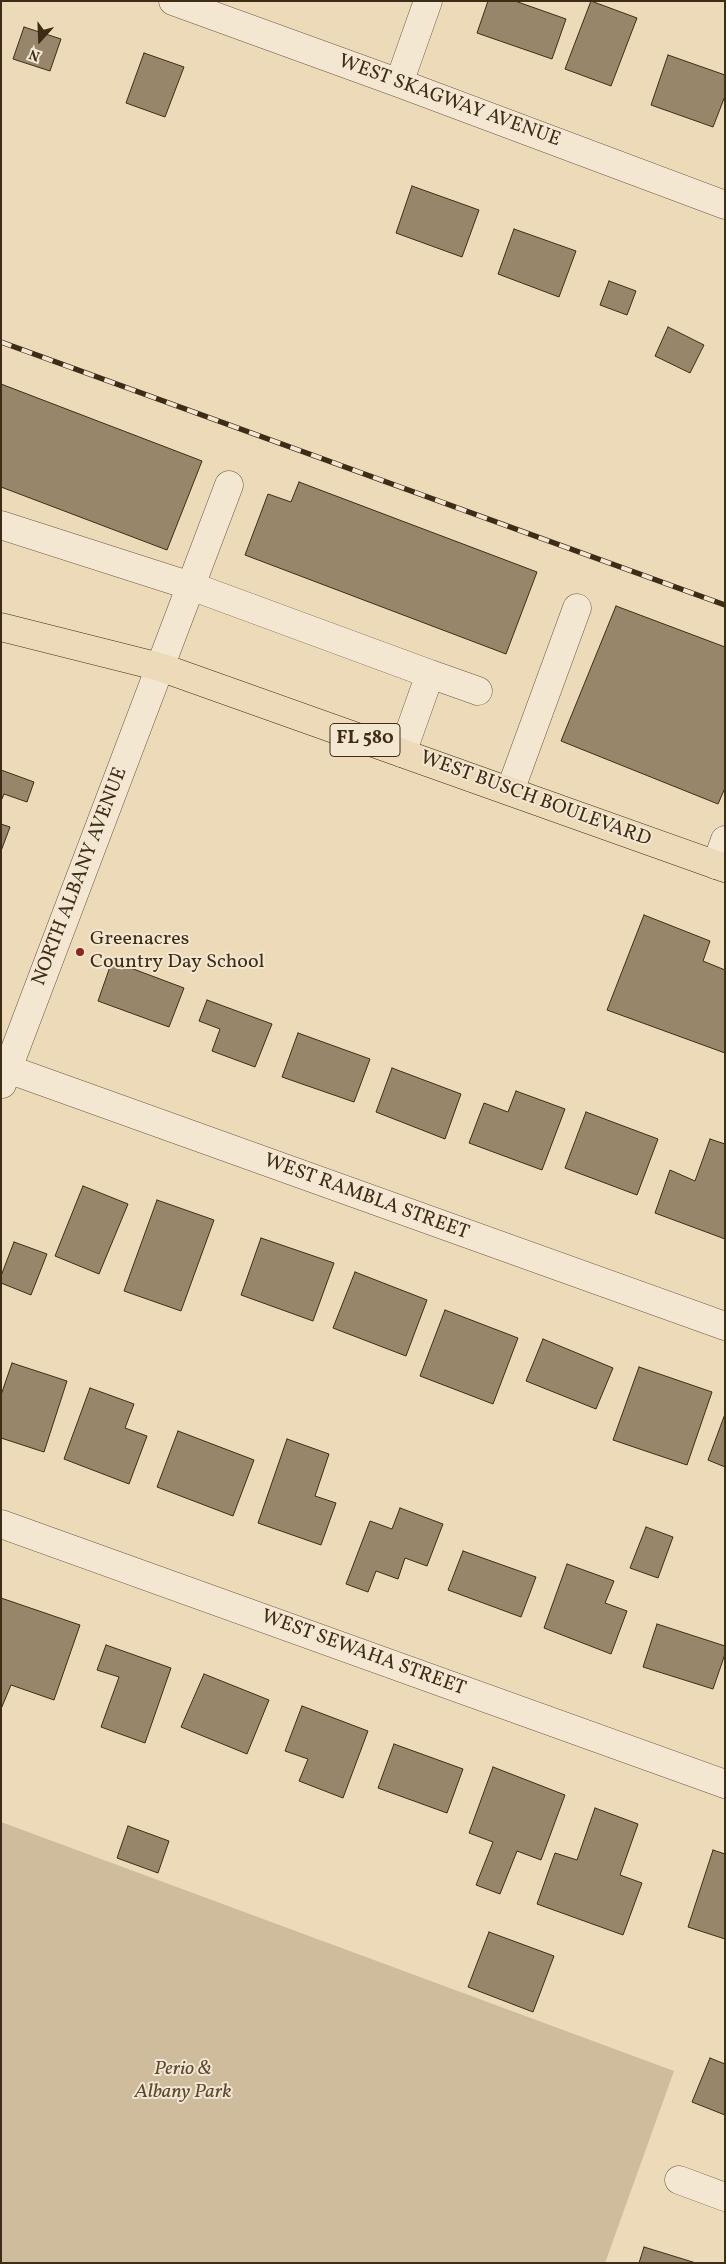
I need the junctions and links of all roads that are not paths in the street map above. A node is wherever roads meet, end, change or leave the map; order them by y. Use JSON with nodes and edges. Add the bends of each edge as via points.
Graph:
{"nodes":[{"id":1,"x":173,"y":1,"type":"edge"},
{"id":2,"x":428,"y":1,"type":"edge"},
{"id":3,"x":399,"y":83,"type":"junction"},
{"id":4,"x":725,"y":205,"type":"edge"},
{"id":5,"x":229,"y":485,"type":"dead end"},
{"id":6,"x":1,"y":526,"type":"edge"},
{"id":7,"x":191,"y":586,"type":"junction"},
{"id":8,"x":578,"y":608,"type":"dead end"},
{"id":9,"x":1,"y":627,"type":"edge"},
{"id":10,"x":160,"y":667,"type":"junction"},
{"id":11,"x":430,"y":674,"type":"junction"},
{"id":12,"x":478,"y":691,"type":"dead end"},
{"id":13,"x":402,"y":753,"type":"junction"},
{"id":14,"x":510,"y":791,"type":"junction"},
{"id":15,"x":722,"y":858,"type":"edge"},
{"id":16,"x":5,"y":1077,"type":"edge"},
{"id":17,"x":725,"y":1326,"type":"edge"},
{"id":18,"x":1,"y":1524,"type":"edge"},
{"id":19,"x":725,"y":1784,"type":"edge"},
{"id":20,"x":679,"y":2180,"type":"dead end"},
{"id":21,"x":725,"y":2196,"type":"edge"}],
"edges":[{"from":1,"to":3,"type":"street","name":"WEST SKAGWAY AVENUE"},
{"from":2,"to":3,"type":"street"},
{"from":3,"to":4,"type":"street","name":"WEST SKAGWAY AVENUE"},
{"from":5,"to":7,"type":"street","name":"NORTH ALBANY AVENUE"},
{"from":6,"to":7,"type":"street"},
{"from":7,"to":10,"type":"street","name":"NORTH ALBANY AVENUE"},
{"from":7,"to":11,"type":"street"},
{"from":8,"to":14,"type":"street"},
{"from":9,"to":10,"type":"main road","name":"WEST BUSCH BOULEVARD","number":"FL 580"},
{"from":10,"to":13,"type":"main road","name":"WEST BUSCH BOULEVARD","number":"FL 580"},
{"from":10,"to":16,"type":"street","name":"NORTH ALBANY AVENUE"},
{"from":11,"to":12,"type":"street"},
{"from":11,"to":13,"type":"street"},
{"from":13,"to":14,"type":"main road","name":"WEST BUSCH BOULEVARD","number":"FL 580"},
{"from":14,"to":15,"type":"main road","name":"WEST BUSCH BOULEVARD","number":"FL 580"},
{"from":16,"to":17,"type":"street","name":"WEST RAMBLA STREET"},
{"from":18,"to":19,"type":"street","name":"WEST SEWAHA STREET"},
{"from":20,"to":21,"type":"street"}]}
